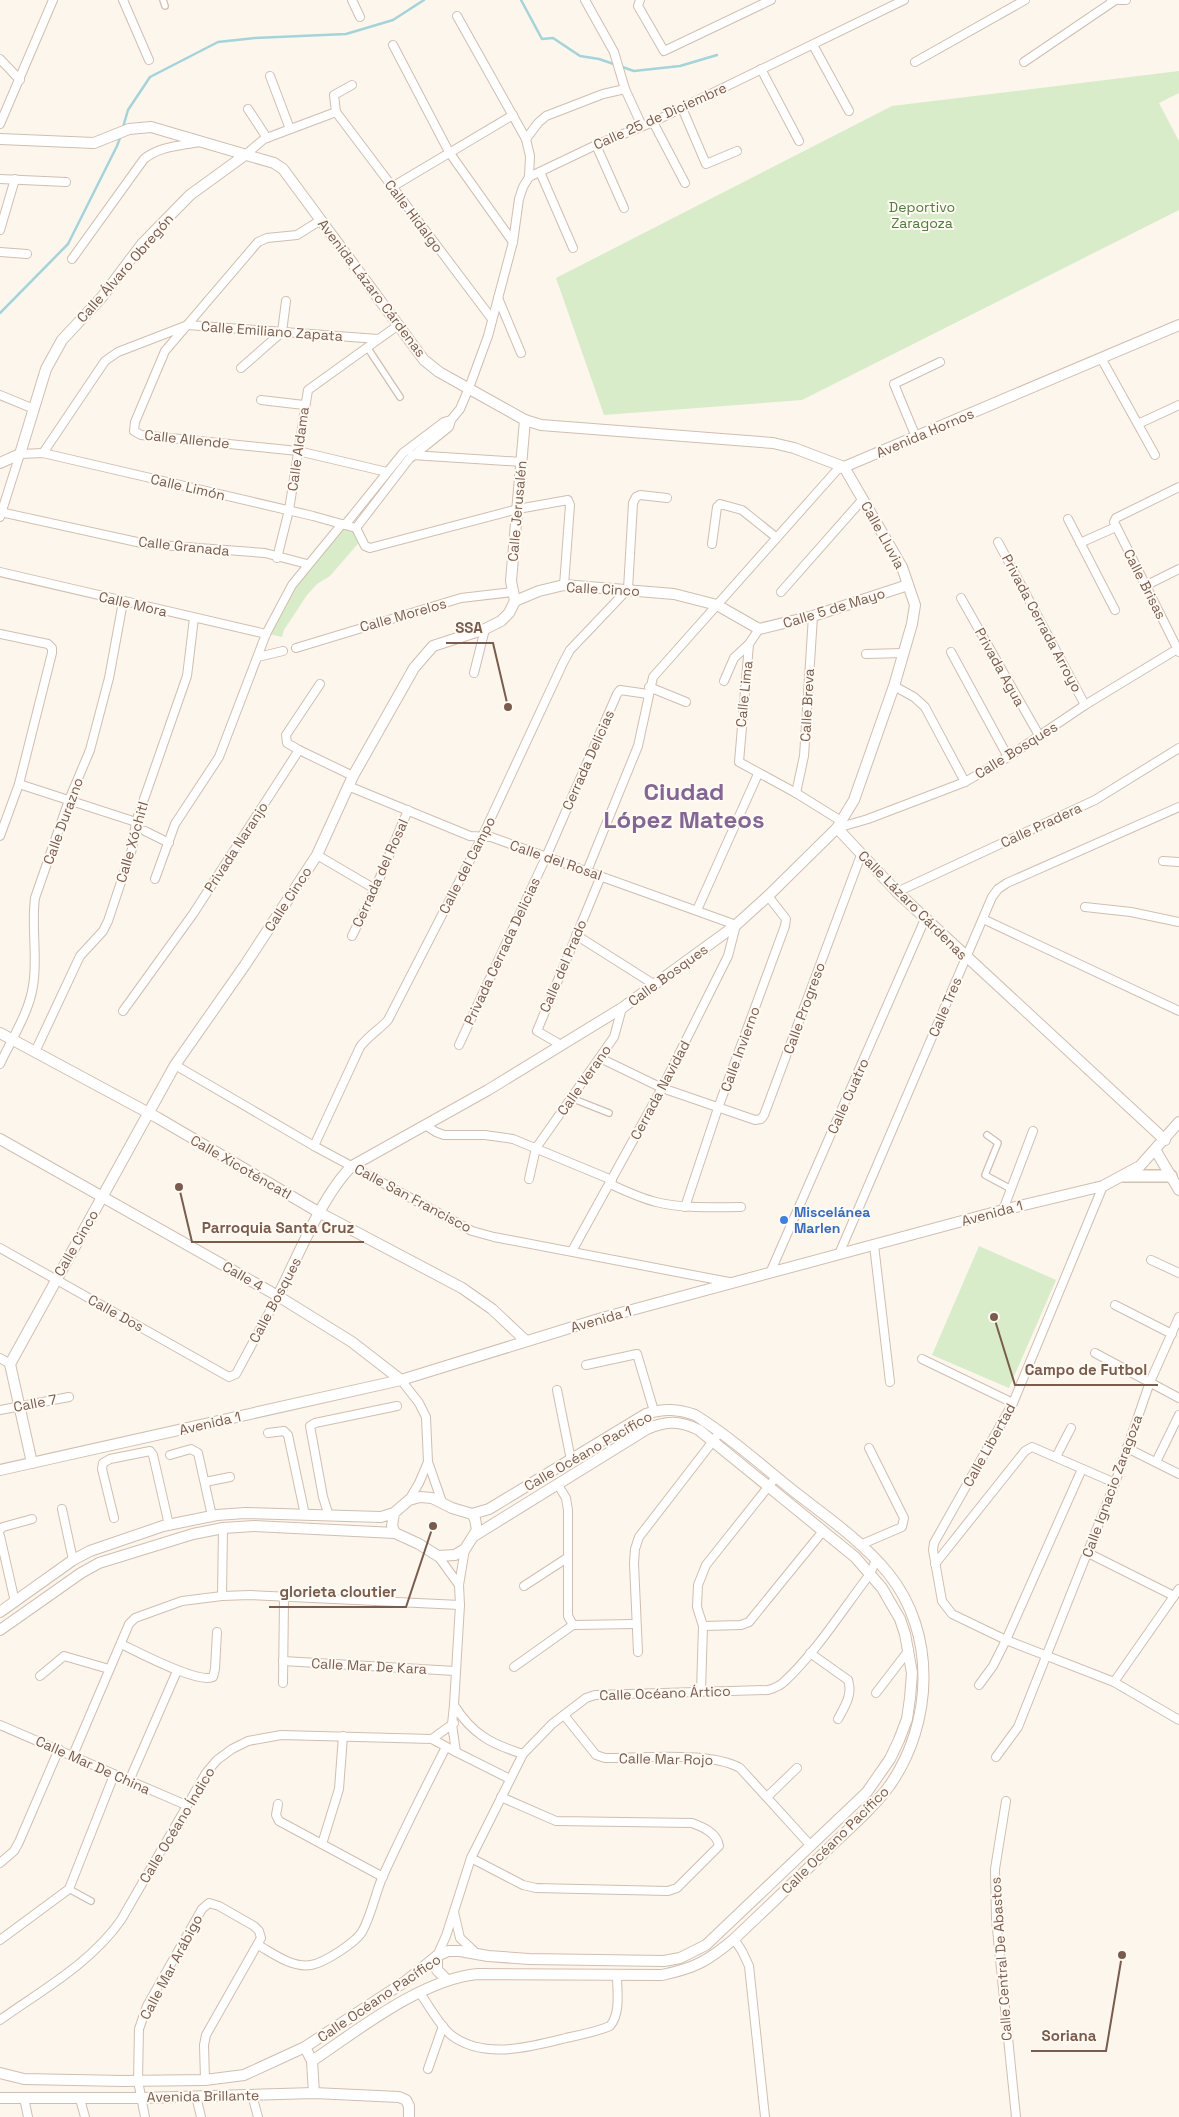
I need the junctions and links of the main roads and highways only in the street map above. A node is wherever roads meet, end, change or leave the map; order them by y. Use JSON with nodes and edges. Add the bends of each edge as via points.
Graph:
{"nodes":[{"id":1,"x":1124,"y":1176,"type":"road end"},
{"id":2,"x":1171,"y":1176,"type":"road end"}],
"edges":[{"from":1,"to":2,"type":"main road"}]}
